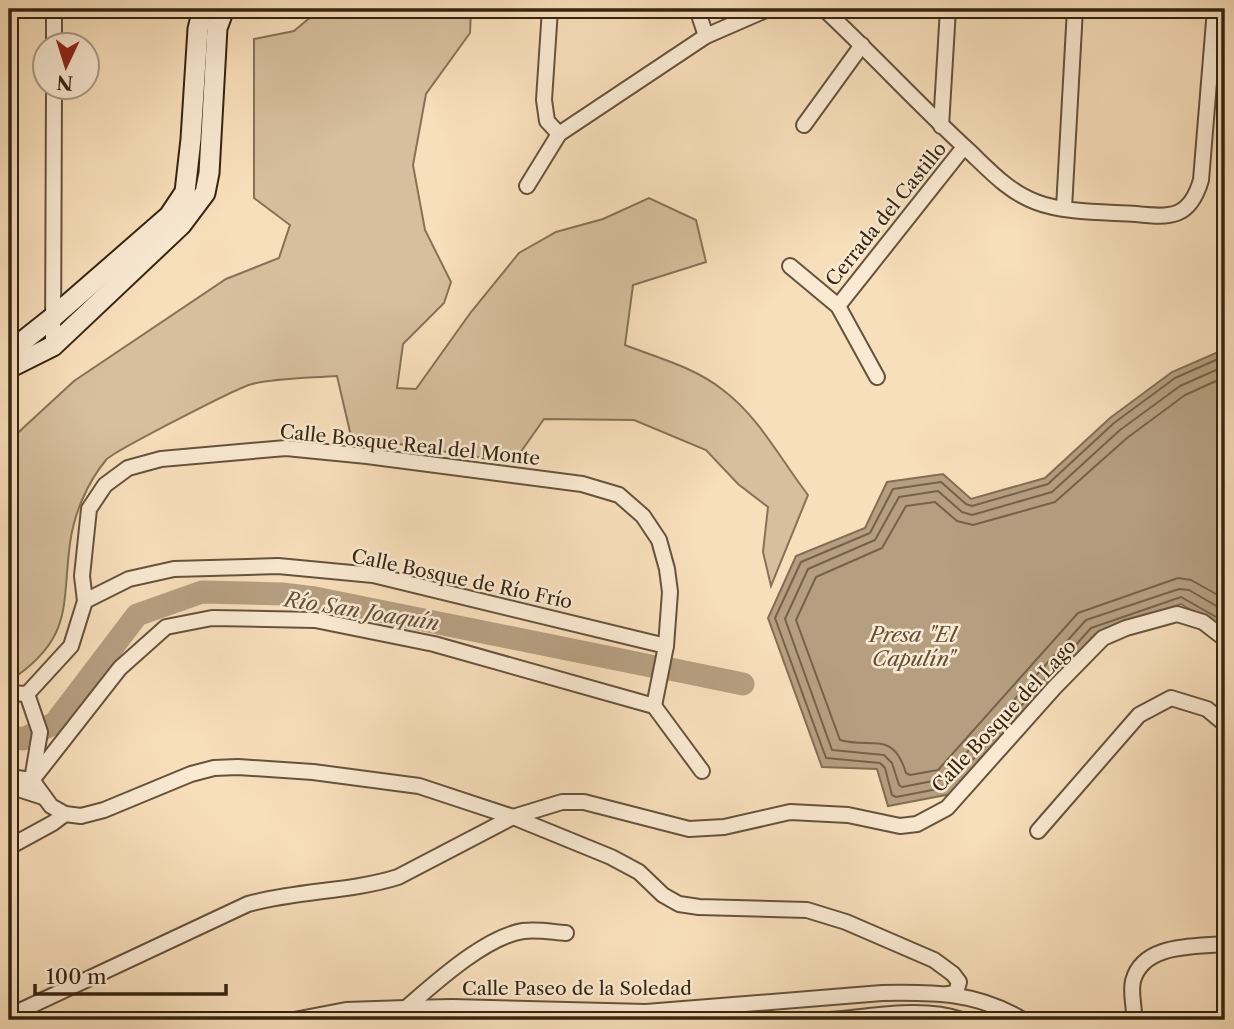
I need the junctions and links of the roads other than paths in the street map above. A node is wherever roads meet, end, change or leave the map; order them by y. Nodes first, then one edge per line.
1 (54, 9) edge
2 (203, 9) edge
3 (224, 9) edge
4 (550, 9) edge
5 (697, 9) edge
6 (768, 9) edge
7 (823, 9) edge
8 (948, 9) edge
9 (1075, 9) edge
10 (1215, 9) edge
11 (54, 32) edge
12 (706, 36) junction
13 (862, 45) junction
14 (54, 102) edge
15 (804, 125) dead end
16 (941, 126) junction
17 (559, 134) junction
18 (964, 147) junction
19 (527, 186) dead end
20 (1064, 208) junction
21 (790, 266) dead end
22 (838, 306) junction
23 (52, 318) junction
24 (53, 345) junction
25 (9, 349) edge
26 (9, 368) edge
27 (877, 377) dead end
28 (85, 601) junction
29 (1225, 639) edge
30 (666, 646) junction
31 (9, 693) edge
32 (27, 694) junction
33 (654, 706) junction
34 (1225, 724) edge
35 (702, 771) dead end
36 (9, 777) edge
37 (32, 780) junction
38 (9, 786) edge
39 (43, 797) junction
40 (65, 814) junction
41 (513, 817) junction
42 (1038, 831) dead end
43 (9, 847) edge
44 (566, 933) dead end
45 (1225, 944) edge
46 (948, 994) junction
47 (35, 1003) junction
48 (406, 1008) junction
49 (680, 1015) edge
50 (9, 1016) edge
51 (29, 1020) edge
52 (294, 1020) edge
53 (830, 1020) edge
54 (962, 1020) edge
55 (1023, 1020) edge
56 (1134, 1020) edge

1 - 11 street
2 - 23 main road
3 - 24 main road
4 - 17 street
5 - 12 street
6 - 12 street
7 - 13 street
8 - 16 street
9 - 20 street
10 - 20 street
12 - 17 street
13 - 15 street
13 - 16 street
14 - 23 street
16 - 18 street
17 - 19 street
18 - 20 street
18 - 22 street, Cerrada del Castillo
21 - 22 street
22 - 27 street
23 - 24 street
23 - 25 main road
24 - 26 main road
28 - 30 street, Calle Bosque de Río Frío
28 - 30 street, Calle Bosque Real del Monte
28 - 32 street, Calle Bosque Real del Monte
29 - 41 street, Calle Bosque del Lago
30 - 33 street
31 - 32 street
32 - 37 street
33 - 35 street
33 - 37 street
34 - 42 street
36 - 37 street
37 - 39 street
38 - 39 street
39 - 40 street
40 - 41 street
40 - 43 street
41 - 46 street
41 - 47 street, Calle Bosque del Lago
44 - 48 street
45 - 56 street
46 - 49 street, Calle Paseo de la Soledad
46 - 55 street, Calle Paseo de la Soledad
47 - 50 street, Calle Bosque del Lago
47 - 51 street
48 - 49 street, Calle Paseo de la Soledad
48 - 52 street, Calle Paseo de la Soledad
53 - 54 street

